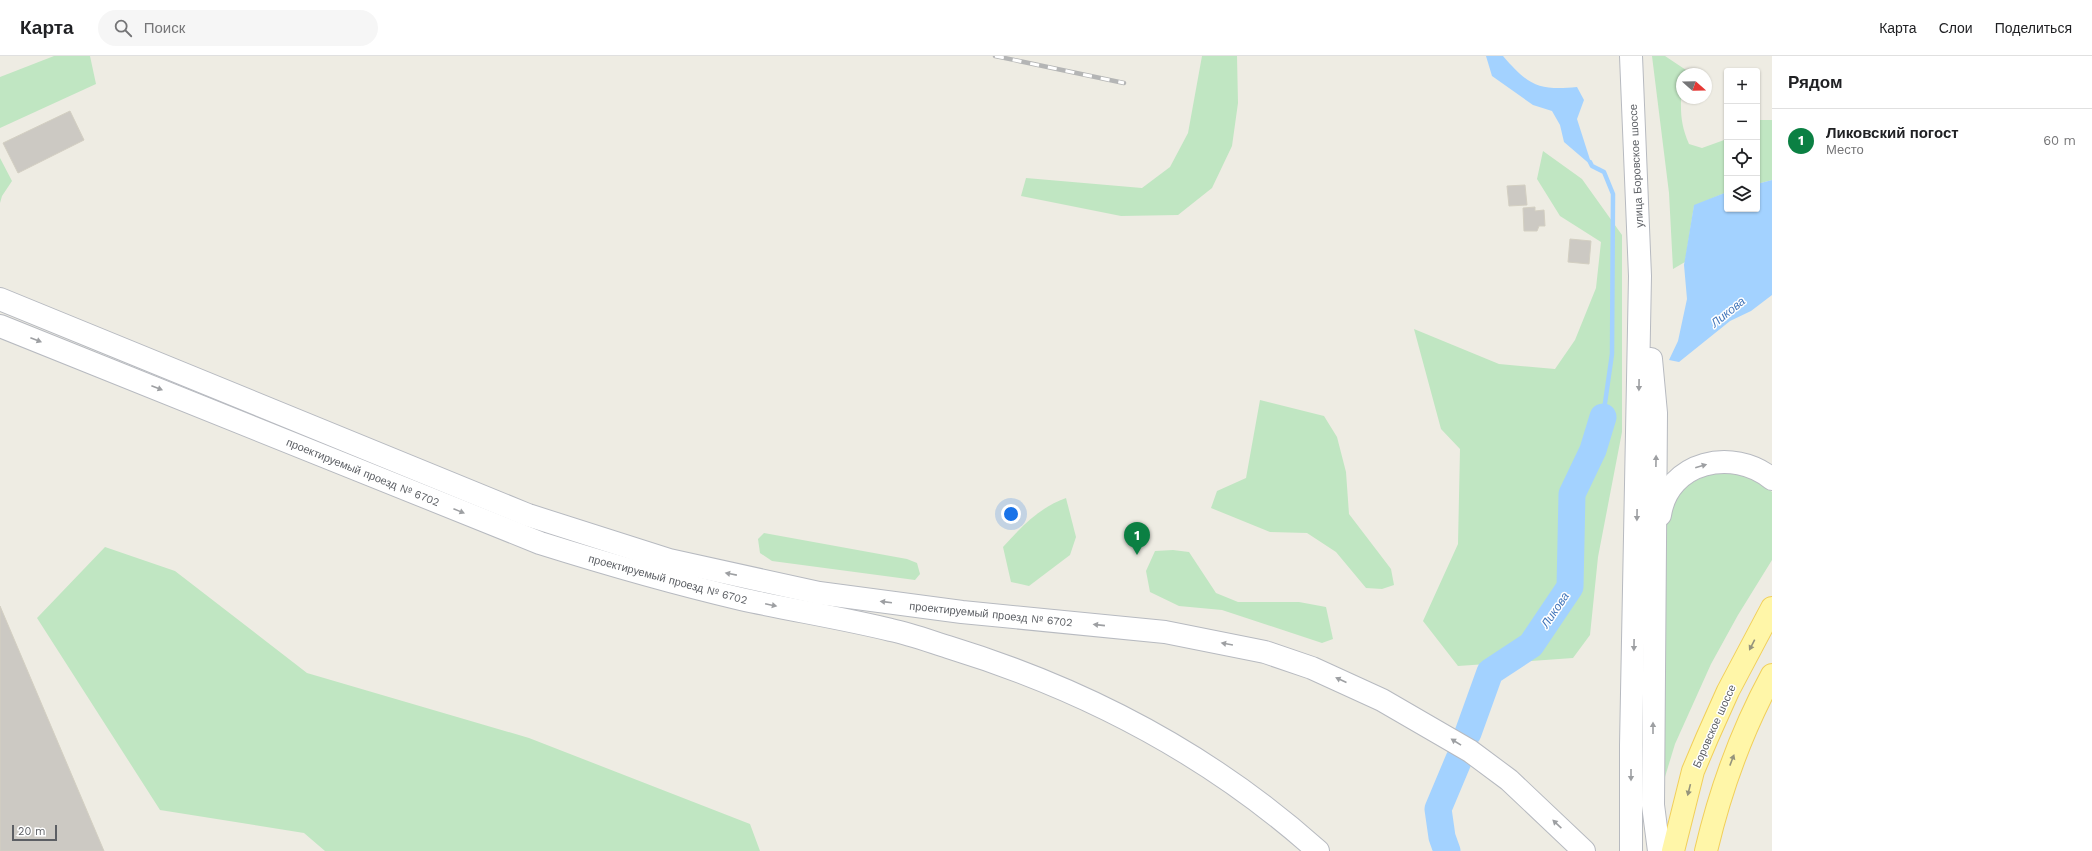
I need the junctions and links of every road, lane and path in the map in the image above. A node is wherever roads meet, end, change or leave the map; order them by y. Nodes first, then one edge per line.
1 (1631, 56) edge
2 (1640, 276) junction
3 (0, 299) edge
4 (0, 326) edge
5 (1772, 479) edge
6 (1654, 584) junction
7 (1771, 608) edge
8 (1772, 675) edge
9 (1318, 851) edge
10 (1584, 851) edge
11 (1631, 851) edge
12 (1659, 851) edge
13 (1673, 851) edge
14 (1706, 851) edge

1 - 2 main road, улица Боровское шоссе
6 -> 2 main road
2 -> 11 main road
10 -> 3 main road, проектируемый проезд № 6702
4 -> 9 main road, проектируемый проезд № 6702
6 -> 5 main road
12 -> 6 main road
7 -> 13 main road, Боровское шоссе
14 -> 8 main road

